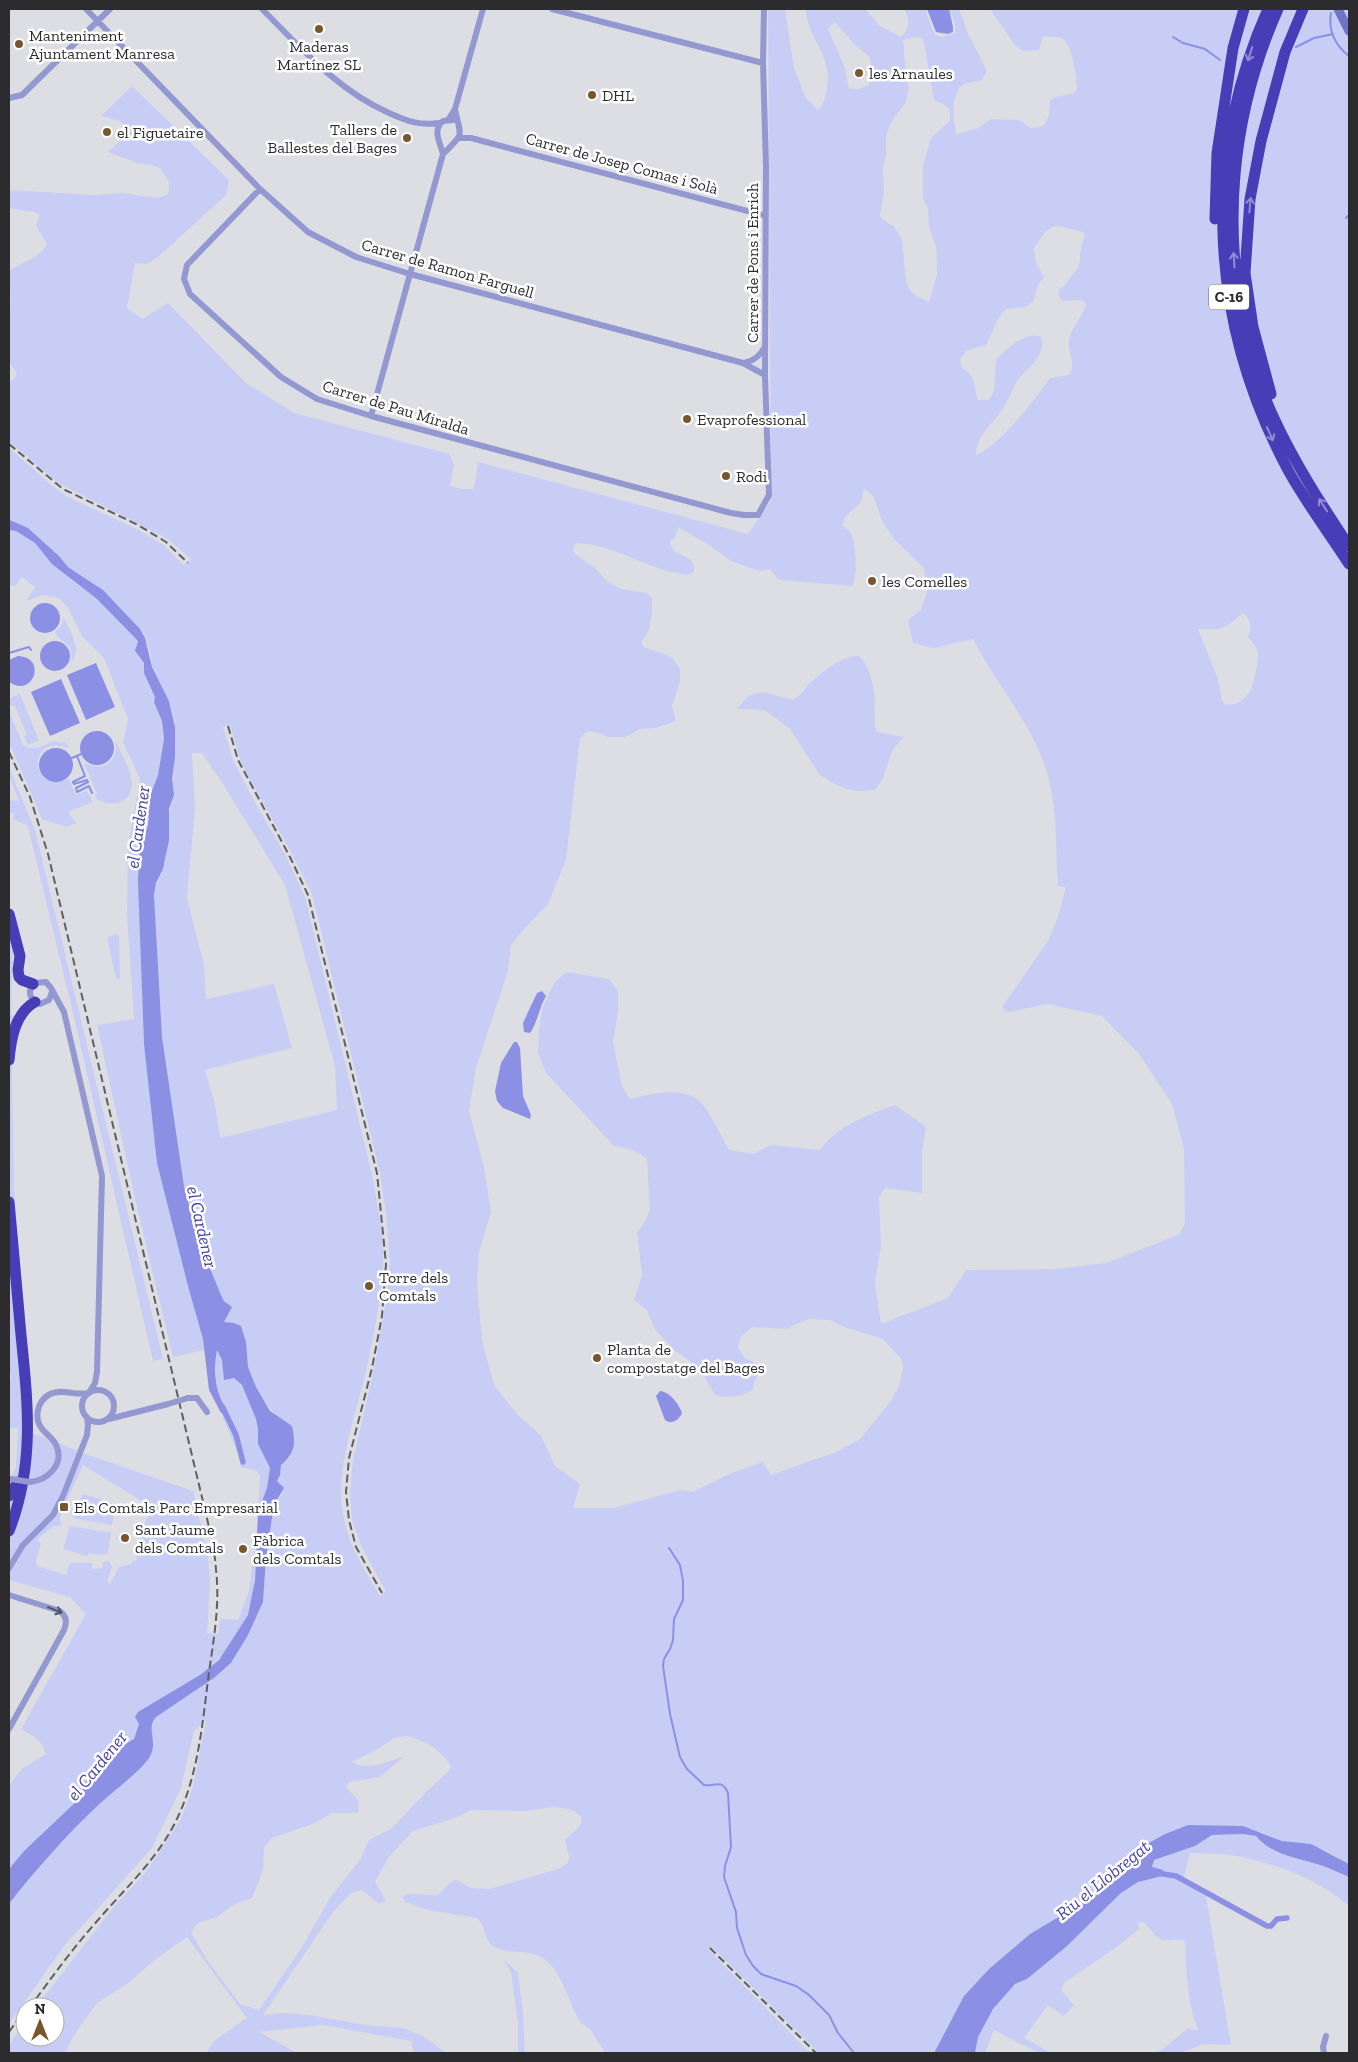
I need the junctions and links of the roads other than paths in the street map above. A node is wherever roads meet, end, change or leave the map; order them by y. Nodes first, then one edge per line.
1 (86, 9) edge
2 (110, 9) edge
3 (262, 9) edge
4 (484, 9) edge
5 (552, 9) edge
6 (764, 9) edge
7 (1244, 9) edge
8 (1268, 9) edge
9 (1278, 9) edge
10 (1303, 9) edge
11 (1338, 9) edge
12 (1344, 9) edge
13 (98, 20) junction
14 (1345, 21) junction
15 (1349, 31) edge
16 (763, 62) junction
17 (10, 98) edge
18 (456, 109) junction
19 (448, 120) junction
20 (440, 123) junction
21 (425, 125) junction
22 (460, 131) junction
23 (438, 137) junction
24 (454, 143) junction
25 (443, 154) junction
26 (260, 189) junction
27 (766, 216) junction
28 (410, 274) junction
29 (765, 346) junction
30 (743, 363) junction
31 (765, 375) junction
32 (1251, 389) junction
33 (371, 416) junction
34 (1278, 425) junction
35 (758, 514) joint
36 (1349, 546) edge
37 (1349, 564) edge
38 (9, 914) edge
39 (33, 984) junction
40 (52, 992) junction
41 (35, 1002) junction
42 (47, 1002) junction
43 (62, 1008) junction
44 (9, 1060) edge
45 (9, 1202) edge
46 (9, 1266) edge
47 (97, 1372) junction
48 (104, 1390) junction
49 (89, 1392) junction
50 (69, 1393) junction
51 (115, 1404) junction
52 (82, 1407) junction
53 (207, 1412) dead end
54 (132, 1414) junction
55 (87, 1417) junction
56 (109, 1418) junction
57 (100, 1422) junction
58 (87, 1435) junction
59 (13, 1480) edge
60 (9, 1496) edge
61 (9, 1514) edge
62 (9, 1531) edge
63 (9, 1568) edge
64 (9, 1595) edge
65 (9, 1729) edge
66 (1326, 2036) dead end
67 (1324, 2053) edge

1 - 13 street, Carrer de Ramon Farguell
2 - 13 street
3 - 21 street
4 - 18 street
5 - 16 street
6 - 16 street, Carrer de Pons i Enrich
7 - 32 highway
8 -> 32 highway, C-16
34 -> 9 highway, C-16
34 -> 10 highway
11 - 14 street
12 - 14 street
13 - 17 street
13 - 26 street, Carrer de Ramon Farguell
14 - 15 street
16 - 27 street, Carrer de Pons i Enrich
18 - 19 street
18 - 22 street
19 - 20 street
19 - 22 street
20 - 21 street
20 - 23 street
21 - 23 street
22 - 24 street
22 - 27 street, Carrer de Josep Comas i Solà
23 - 24 street
23 - 25 street
24 - 25 street
25 - 28 street
26 - 28 street, Carrer de Ramon Farguell
26 - 33 street, Carrer de Pau Miralda
27 - 29 street, Carrer de Pons i Enrich
28 - 30 street, Carrer de Ramon Farguell
28 - 33 street
29 - 30 street
29 - 31 street, Carrer de Pons i Enrich
30 - 31 street, Carrer de Ramon Farguell
31 - 35 street, Carrer de Pons i Enrich
32 -> 37 highway, C-16
33 - 35 street, Carrer de Pau Miralda
36 -> 34 highway, C-16
38 - 39 highway
39 - 40 street
39 - 41 street
40 - 42 street
40 - 43 street
41 - 42 street
41 - 44 highway
42 - 43 street
43 - 47 street
45 - 62 highway
46 - 59 highway
47 - 48 street
47 - 49 street
48 - 49 street
48 - 51 street
49 - 50 street
49 - 52 street
50 - 52 street
50 - 59 street, bridge
51 - 54 street
51 - 56 street
52 - 55 street
53 - 54 street, bridge
54 - 56 street
55 - 57 street
55 - 58 street
56 - 57 street
57 - 58 street
58 - 63 street
59 - 60 highway
59 - 61 highway
64 -> 65 street
66 - 67 street

